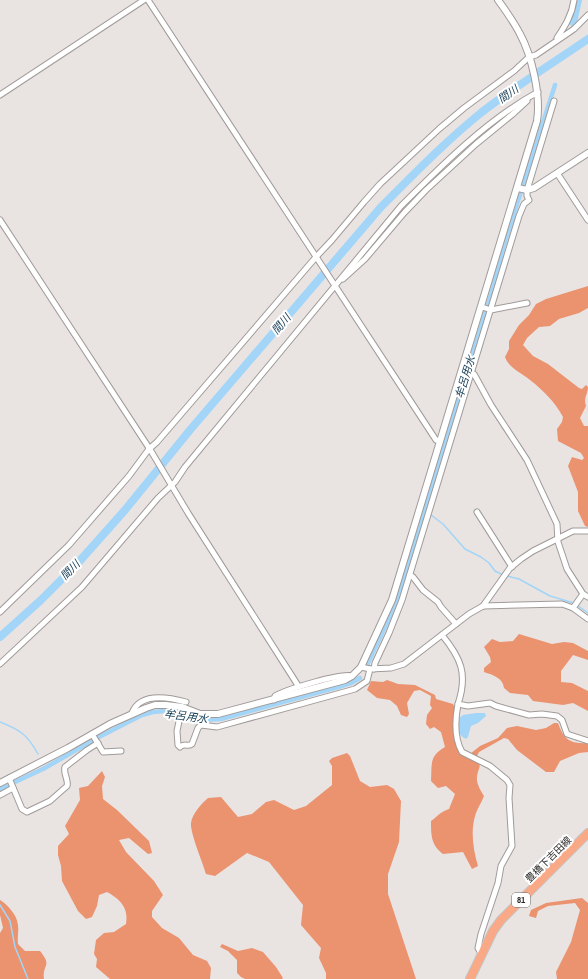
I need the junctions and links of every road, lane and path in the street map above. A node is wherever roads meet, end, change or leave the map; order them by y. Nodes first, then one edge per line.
1 (144, 0) edge
2 (148, 0) edge
3 (498, 0) edge
4 (574, 0) edge
5 (588, 15) edge
6 (556, 41) junction
7 (529, 60) junction
8 (537, 91) junction
9 (0, 95) edge
10 (554, 101) dead end
11 (588, 153) edge
12 (557, 173) junction
13 (524, 192) junction
14 (0, 220) edge
15 (588, 220) edge
16 (317, 258) junction
17 (335, 285) junction
18 (527, 303) dead end
19 (482, 307) junction
20 (491, 310) junction
21 (463, 370) junction
22 (471, 373) junction
23 (440, 441) junction
24 (150, 450) junction
25 (171, 484) junction
26 (426, 510) junction
27 (477, 512) dead end
28 (588, 530) edge
29 (557, 538) junction
30 (512, 567) junction
31 (410, 576) junction
32 (583, 594) junction
33 (588, 597) edge
34 (575, 605) junction
35 (483, 606) junction
36 (0, 612) edge
37 (588, 619) edge
38 (456, 624) junction
39 (442, 635) junction
40 (0, 664) edge
41 (361, 667) junction
42 (372, 669) junction
43 (352, 676) junction
44 (299, 687) junction
45 (316, 694) junction
46 (274, 700) junction
47 (458, 704) junction
48 (183, 707) junction
49 (208, 720) junction
50 (96, 739) junction
51 (588, 741) edge
52 (121, 752) dead end
53 (9, 780) junction
54 (0, 783) edge
55 (13, 787) junction
56 (0, 795) edge
57 (588, 833) edge
58 (482, 955) junction
59 (470, 979) edge

1 - 9 street
2 - 16 street
3 - 7 street
4 - 6 street
5 - 6 street
6 - 7 street
7 - 8 street
7 - 16 street
8 - 13 street
8 - 17 street
10 - 13 street
11 - 12 street
12 - 13 street
12 - 15 street
13 - 19 street
13 - 20 street
14 - 24 street
16 - 17 street
16 - 24 street
17 - 23 street
17 - 25 street
18 - 20 street
19 - 20 street
19 - 21 street
20 - 22 street
21 - 22 street
21 - 23 street
22 - 26 street
22 - 29 street
23 - 26 street
24 - 25 street
24 - 36 street
25 - 40 street
25 - 44 street
26 - 31 street
26 - 41 street
27 - 30 street
28 - 29 street
29 - 30 street
29 - 32 street
30 - 35 street
31 - 38 street
31 - 42 street
32 - 33 street
32 - 34 street
34 - 35 street
34 - 37 street
35 - 38 street
38 - 39 street
39 - 42 street
39 - 47 street
41 - 42 street
41 - 43 street
42 - 45 street
43 - 44 street
43 - 45 street
44 - 46 street
45 - 46 street
45 - 49 street
46 - 49 street
47 - 51 street
47 - 58 street
48 - 49 street
48 - 49 street
48 - 50 street
50 - 52 street
50 - 53 street
50 - 55 street
53 - 54 street
53 - 55 street
55 - 56 street
57 - 58 main road, 豊橋下吉田線 / 81
58 - 59 main road, 豊橋下吉田線 / 81

